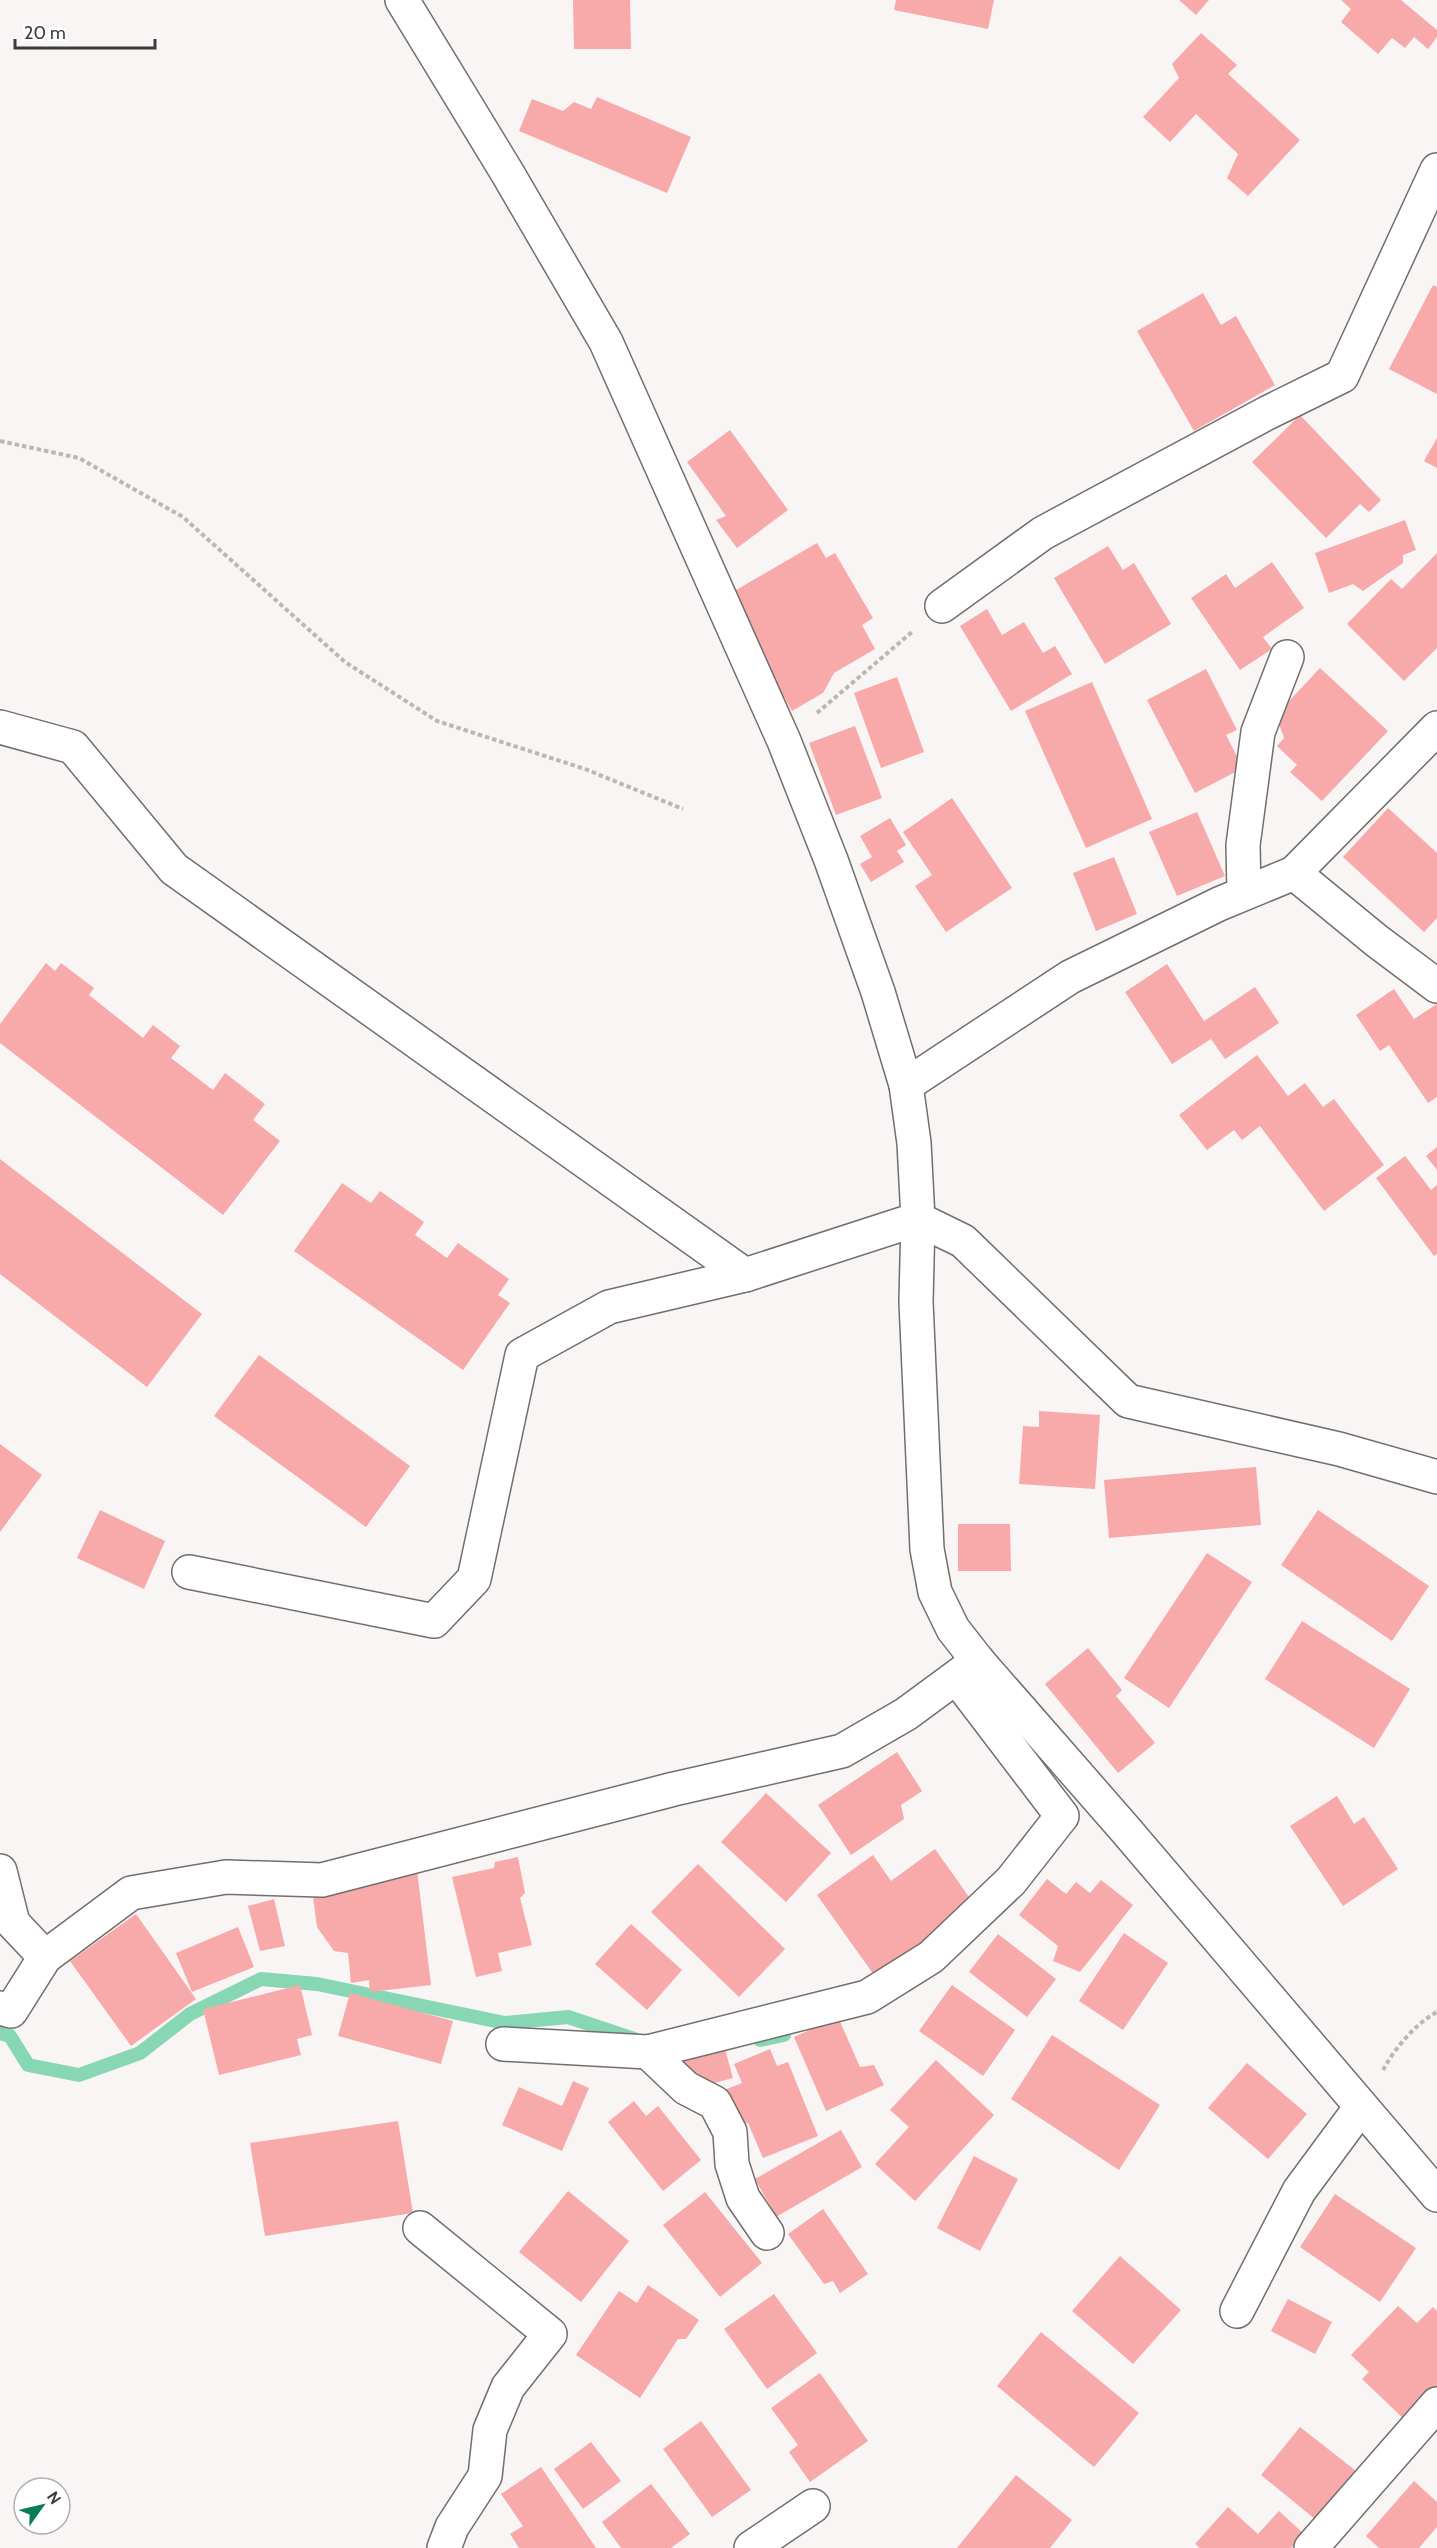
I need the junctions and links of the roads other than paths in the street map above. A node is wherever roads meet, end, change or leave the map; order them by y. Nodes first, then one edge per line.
1 (402, 0) edge
2 (1437, 170) edge
3 (942, 606) road end
4 (1287, 657) dead end
5 (0, 727) edge
6 (1437, 728) edge
7 (1294, 873) junction
8 (1244, 893) junction
9 (1437, 986) edge
10 (906, 1085) junction
11 (918, 1219) junction
12 (745, 1275) junction
13 (1437, 1477) edge
14 (189, 1572) dead end
15 (967, 1670) junction
16 (0, 1871) edge
17 (45, 1957) junction
18 (0, 2008) edge
19 (503, 2044) dead end
20 (648, 2052) junction
21 (1361, 2107) junction
22 (1437, 2195) edge
23 (420, 2228) dead end
24 (767, 2233) dead end
25 (1237, 2311) dead end
26 (1437, 2404) edge
27 (813, 2506) dead end
28 (455, 2541) edge
29 (751, 2548) edge
30 (1311, 2548) edge

1 - 10 street
2 - 3 street
4 - 8 street
5 - 12 street
6 - 7 street
7 - 8 street
7 - 9 street
8 - 10 street
10 - 11 street
11 - 12 street
11 - 13 street
11 - 15 street
12 - 14 street
15 - 17 street
15 - 20 street
15 - 21 street
16 - 17 street
17 - 18 street
19 - 20 street
20 - 24 street
21 - 22 street
21 - 25 street
23 - 28 street
26 - 30 street
27 - 29 street

